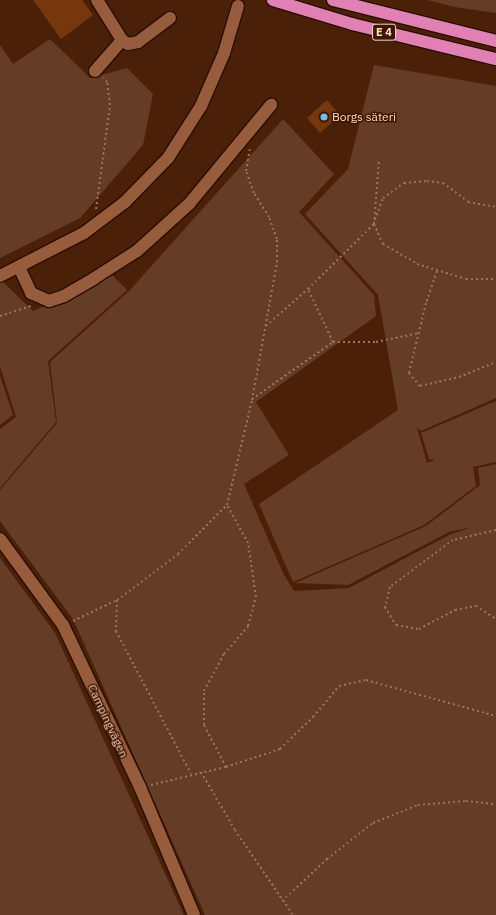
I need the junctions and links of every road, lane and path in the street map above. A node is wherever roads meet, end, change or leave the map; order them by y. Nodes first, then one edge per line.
1 (97, 0) edge
2 (273, 0) edge
3 (333, 0) edge
4 (238, 6) dead end
5 (170, 18) dead end
6 (122, 40) junction
7 (496, 41) edge
8 (496, 59) edge
9 (95, 71) joint
10 (271, 105) dead end
11 (247, 134) junction
12 (379, 161) dead end
13 (496, 207) edge
14 (374, 224) junction
15 (93, 226) junction
16 (20, 267) junction
17 (437, 271) junction
18 (0, 276) edge
19 (496, 279) edge
20 (308, 289) junction
21 (49, 301) junction
22 (0, 316) edge
23 (266, 326) junction
24 (419, 333) junction
25 (333, 342) junction
26 (496, 362) edge
27 (252, 400) junction
28 (227, 505) junction
29 (496, 530) edge
30 (0, 539) edge
31 (117, 600) junction
32 (496, 618) edge
33 (63, 625) junction
34 (496, 716) edge
35 (226, 767) junction
36 (201, 772) junction
37 (191, 774) junction
38 (140, 787) junction
39 (496, 804) edge
40 (282, 901) junction
41 (194, 915) edge
42 (293, 915) edge

1 - 6 street
2 - 8 highway, E 4
3 - 7 highway, E 4
4 - 15 street
5 - 6 street
6 - 9 street
9 - 15 path
10 - 11 street
11 - 21 street
11 - 23 path
12 - 14 path
13 - 14 path
14 - 17 path
14 - 20 path
15 - 16 street
16 - 18 street
16 - 21 street
17 - 19 path
17 - 24 path
20 - 23 path
20 - 25 path
21 - 22 path
23 - 27 path
24 - 25 path
24 - 26 path
25 - 27 path
27 - 28 path
28 - 31 path
28 - 35 path
29 - 32 path
30 - 33 street, Campingvägen
31 - 33 path
31 - 37 path
33 - 38 street, Campingvägen
34 - 35 path
35 - 36 path
36 - 37 path
36 - 40 path
37 - 38 path
38 - 41 street, Campingvägen
39 - 40 path
40 - 42 path

